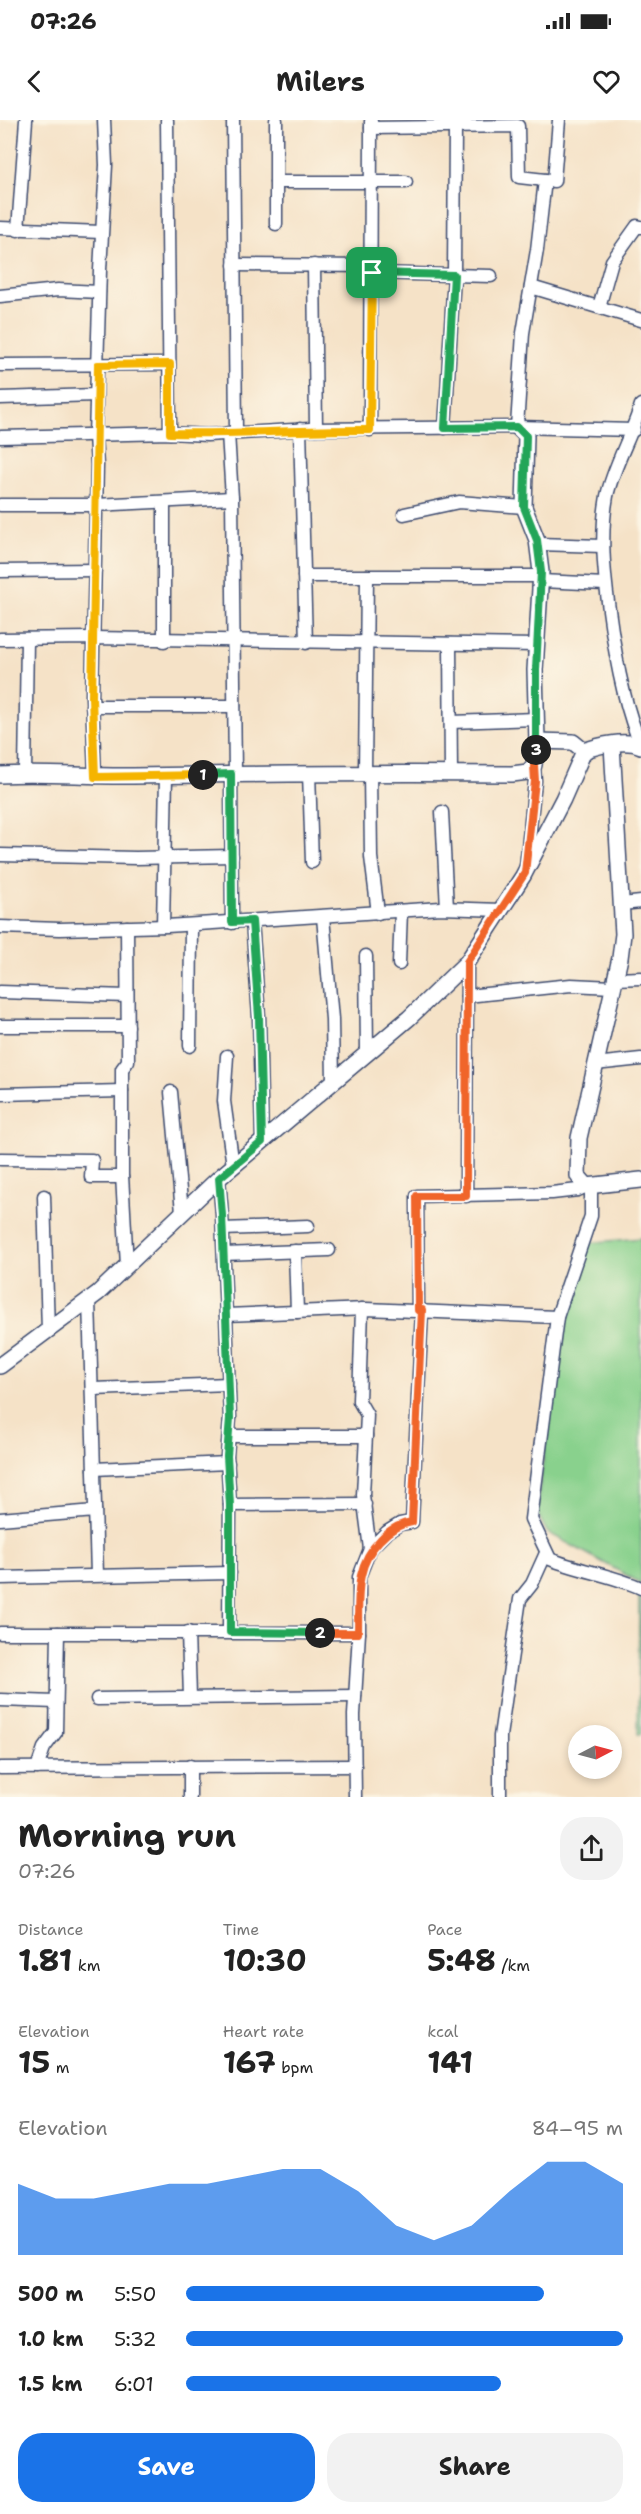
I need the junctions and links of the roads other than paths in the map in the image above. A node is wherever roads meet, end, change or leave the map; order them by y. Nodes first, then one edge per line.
1 (26, 120) edge
2 (104, 120) edge
3 (167, 120) edge
4 (233, 120) edge
5 (276, 120) edge
6 (559, 120) edge
7 (371, 124) edge
8 (455, 127) junction
9 (545, 180) junction
10 (276, 182) junction
11 (370, 182) junction
12 (406, 182) dead end
13 (276, 224) dead end
14 (641, 227) edge
15 (0, 228) edge
16 (18, 230) junction
17 (101, 232) junction
18 (234, 265) junction
19 (314, 265) junction
20 (372, 270) junction
21 (454, 275) junction
22 (491, 276) dead end
23 (531, 287) junction
24 (99, 292) junction
25 (0, 296) edge
26 (599, 307) junction
27 (641, 320) edge
28 (170, 364) junction
29 (0, 365) edge
30 (98, 365) junction
31 (96, 395) junction
32 (0, 398) edge
33 (641, 405) edge
34 (517, 427) junction
35 (445, 428) junction
36 (300, 429) junction
37 (316, 429) junction
38 (370, 430) junction
39 (634, 430) junction
40 (170, 433) junction
41 (232, 433) junction
42 (95, 436) junction
43 (0, 437) edge
44 (232, 498) junction
45 (164, 502) junction
46 (0, 505) edge
47 (96, 505) junction
48 (524, 507) junction
49 (404, 514) dead end
50 (538, 544) junction
51 (602, 546) junction
52 (95, 570) junction
53 (0, 571) edge
54 (304, 576) junction
55 (367, 576) junction
56 (541, 578) junction
57 (605, 584) junction
58 (93, 638) junction
59 (0, 639) edge
60 (27, 639) junction
61 (164, 641) junction
62 (233, 642) junction
63 (306, 643) junction
64 (367, 644) junction
65 (450, 644) junction
66 (537, 645) junction
67 (92, 706) junction
68 (234, 706) junction
69 (536, 719) junction
70 (451, 722) junction
71 (641, 722) edge
72 (537, 741) junction
73 (637, 742) edge
74 (612, 745) junction
75 (584, 751) junction
76 (534, 765) junction
77 (309, 773) junction
78 (367, 773) junction
79 (25, 774) junction
80 (233, 774) junction
81 (451, 774) junction
82 (0, 776) edge
83 (166, 776) junction
84 (95, 777) junction
85 (442, 812) dead end
86 (0, 855) edge
87 (232, 856) junction
88 (164, 857) junction
89 (312, 862) dead end
90 (525, 873) junction
91 (641, 902) edge
92 (622, 904) junction
93 (447, 908) junction
94 (501, 910) junction
95 (401, 911) junction
96 (378, 913) junction
97 (323, 917) junction
98 (252, 921) junction
99 (232, 922) junction
100 (191, 925) junction
101 (0, 927) edge
102 (127, 927) junction
103 (163, 927) junction
104 (366, 956) dead end
105 (467, 962) junction
106 (399, 964) dead end
107 (641, 978) edge
108 (614, 983) junction
109 (0, 992) edge
110 (127, 996) junction
111 (467, 996) junction
112 (0, 1026) edge
113 (128, 1026) junction
114 (190, 1046) dead end
115 (367, 1053) junction
116 (228, 1056) dead end
117 (641, 1059) edge
118 (596, 1064) junction
119 (333, 1082) junction
120 (122, 1091) junction
121 (171, 1092) dead end
122 (0, 1094) edge
123 (262, 1142) junction
124 (0, 1159) edge
125 (233, 1166) junction
126 (122, 1177) junction
127 (219, 1178) junction
128 (641, 1180) edge
129 (589, 1186) junction
130 (44, 1196) dead end
131 (466, 1196) junction
132 (182, 1212) junction
133 (309, 1226) dead end
134 (223, 1229) junction
135 (329, 1250) dead end
136 (295, 1251) junction
137 (224, 1254) junction
138 (127, 1266) junction
139 (89, 1300) junction
140 (362, 1309) junction
141 (420, 1310) junction
142 (297, 1312) junction
143 (226, 1315) junction
144 (557, 1317) junction
145 (48, 1331) junction
146 (0, 1366) edge
147 (229, 1384) junction
148 (93, 1389) junction
149 (229, 1436) junction
150 (366, 1436) junction
151 (228, 1463) junction
152 (94, 1469) junction
153 (365, 1504) junction
154 (230, 1505) junction
155 (95, 1511) junction
156 (0, 1519) edge
157 (370, 1549) junction
158 (546, 1553) junction
159 (230, 1573) junction
160 (97, 1575) junction
161 (0, 1578) edge
162 (641, 1588) edge
163 (58, 1632) junction
164 (188, 1632) junction
165 (230, 1632) junction
166 (0, 1633) edge
167 (358, 1633) junction
168 (355, 1696) junction
169 (190, 1697) junction
170 (97, 1699) dead end
171 (0, 1700) edge
172 (55, 1702) junction
173 (190, 1766) junction
174 (355, 1766) junction
175 (0, 1768) edge
176 (37, 1768) junction
177 (190, 1797) edge
178 (355, 1797) edge
179 (500, 1797) edge

1 - 16 street
2 - 17 street
3 - 28 street
4 - 18 street
5 - 10 street
6 - 9 street
7 - 8 street
7 - 11 street
8 - 9 street
8 - 21 street
9 - 23 street
10 - 11 street
10 - 13 street
11 - 12 street
11 - 20 street
14 - 26 street
15 - 16 street
16 - 17 street
17 - 24 street
18 - 19 street
18 - 41 street
19 - 20 street
19 - 37 street
20 - 21 street
20 - 38 street
21 - 22 street
21 - 35 street
23 - 26 street
23 - 34 street
24 - 25 street
24 - 30 street
26 - 27 street
28 - 30 street
28 - 40 street
29 - 30 street
30 - 31 street
31 - 32 street
31 - 42 street
33 - 39 street
34 - 35 street
34 - 39 street
34 - 48 street
35 - 38 street
36 - 37 street
36 - 41 street
36 - 54 street
37 - 38 street
39 - 51 street
40 - 41 street
40 - 42 street
41 - 44 street
42 - 43 street
42 - 47 street
44 - 45 street
44 - 62 street
45 - 47 street
45 - 61 street
46 - 47 street
47 - 52 street
48 - 49 street
48 - 50 street
50 - 51 street
50 - 56 street
51 - 57 street
52 - 53 street
52 - 58 street
54 - 55 street
54 - 63 street
55 - 56 street
55 - 64 street
56 - 57 street
56 - 66 street
57 - 73 street
58 - 60 street
58 - 61 street
58 - 67 street
59 - 60 street
60 - 79 street
61 - 62 street
62 - 63 street
62 - 68 street
63 - 64 street
64 - 65 street
64 - 78 street
65 - 66 street
65 - 70 street
66 - 69 street
67 - 68 street
67 - 84 street
68 - 80 street
69 - 70 street
69 - 72 street
70 - 81 street
71 - 73 street
72 - 75 street
72 - 76 street
73 - 74 street
74 - 75 street
74 - 92 street
75 - 90 street
76 - 81 street
76 - 90 street
77 - 78 street
77 - 80 street
77 - 89 street
78 - 81 street
78 - 96 street
79 - 82 street
79 - 84 street
80 - 83 street
80 - 87 street
83 - 84 street
83 - 88 street
85 - 93 street
86 - 88 street
87 - 88 street
87 - 99 street
88 - 103 street
90 - 94 street
91 - 92 street
92 - 108 street
93 - 94 street
93 - 95 street
94 - 105 street
95 - 96 street
95 - 106 street
96 - 97 street
97 - 98 street
97 - 119 street
98 - 99 street
98 - 123 street
99 - 100 street
100 - 103 street
100 - 114 street
101 - 102 street
102 - 103 street
102 - 110 street
104 - 115 street
105 - 111 street
105 - 115 street
107 - 108 street
108 - 111 street
108 - 118 street
109 - 110 street
110 - 113 street
111 - 131 street
112 - 113 street
113 - 120 street
115 - 119 street
116 - 125 street
117 - 118 street
118 - 129 street
119 - 123 street
120 - 122 street
120 - 126 street
121 - 132 street
123 - 125 street
124 - 126 street
125 - 127 street
126 - 138 street
127 - 132 street
127 - 134 street
128 - 129 street
129 - 131 street
129 - 144 street
130 - 145 street
131 - 141 street
132 - 138 street
133 - 134 street
134 - 137 street
135 - 136 street
136 - 137 street
136 - 142 street
137 - 143 street
138 - 139 street
139 - 145 street
139 - 148 street
140 - 141 street
140 - 142 street
140 - 150 street
141 - 144 street
141 - 157 street
142 - 143 street
143 - 147 street
144 - 158 street
145 - 146 street
147 - 148 street
147 - 149 street
148 - 152 street
149 - 150 street
149 - 151 street
150 - 153 street
151 - 152 street
151 - 154 street
152 - 155 street
153 - 154 street
153 - 157 street
154 - 159 street
155 - 156 street
155 - 160 street
157 - 167 street
158 - 162 street
158 - 179 street
159 - 160 street
159 - 165 street
160 - 161 street
163 - 164 street
163 - 166 street
163 - 172 street
164 - 165 street
164 - 169 street
165 - 167 street
167 - 168 street
168 - 169 street
168 - 174 street
169 - 170 street
171 - 172 street
172 - 176 street
173 - 174 street
173 - 176 street
173 - 177 street
174 - 178 street
175 - 176 street

